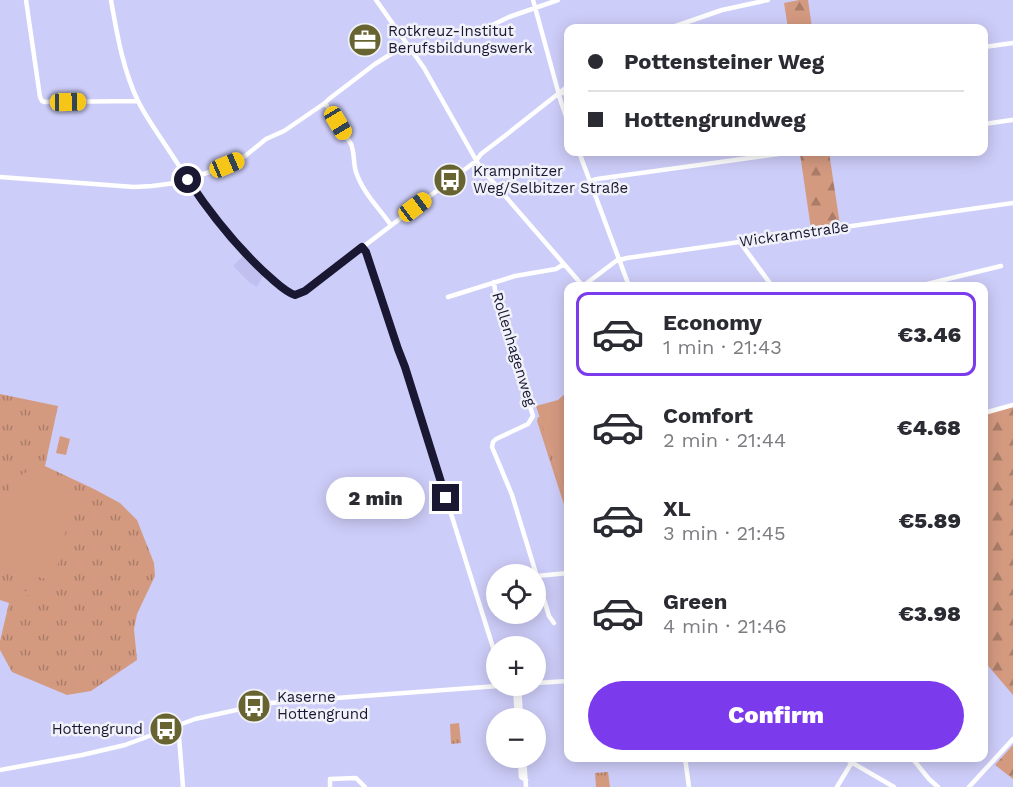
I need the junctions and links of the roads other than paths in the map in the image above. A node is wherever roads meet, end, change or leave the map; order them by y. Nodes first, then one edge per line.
1 (26, 0) edge
2 (111, 0) edge
3 (376, 0) edge
4 (532, 0) edge
5 (558, 0) edge
6 (768, 0) edge
7 (748, 2) edge
8 (536, 7) junction
9 (681, 24) edge
10 (471, 34) dead end
11 (1013, 43) edge
12 (407, 44) junction
13 (988, 46) edge
14 (564, 89) edge
15 (559, 93) junction
16 (564, 93) edge
17 (138, 101) junction
18 (325, 103) junction
19 (564, 109) edge
20 (1012, 120) edge
21 (988, 123) edge
22 (581, 156) edge
23 (764, 156) edge
24 (476, 160) junction
25 (0, 177) edge
26 (188, 180) junction
27 (590, 181) junction
28 (1013, 203) edge
29 (391, 225) junction
30 (741, 242) junction
31 (362, 247) junction
32 (620, 260) junction
33 (564, 264) junction
34 (1001, 266) dead end
35 (494, 282) junction
36 (580, 282) edge
37 (588, 282) edge
38 (628, 282) edge
39 (769, 282) edge
40 (936, 282) edge
41 (448, 297) dead end
42 (1013, 405) edge
43 (988, 412) edge
44 (533, 564) edge
45 (564, 573) edge
46 (546, 575) edge
47 (546, 606) edge
48 (554, 623) dead end
49 (489, 636) edge
50 (564, 681) edge
51 (546, 682) edge
52 (486, 687) edge
53 (178, 724) junction
54 (1013, 739) edge
55 (686, 762) edge
56 (852, 762) joint
57 (915, 762) edge
58 (524, 768) edge
59 (0, 770) edge
60 (183, 787) edge
61 (330, 787) edge
62 (365, 787) edge
63 (526, 787) edge
64 (689, 787) edge
65 (837, 787) edge
66 (894, 787) edge
67 (938, 787) edge
68 (969, 787) edge

1 - 17 street
2 - 17 street
3 - 12 street
4 - 8 street
5 - 8 street
6 - 7 street
7 - 9 street
8 - 10 street
8 - 15 street
11 - 13 street
12 - 18 street
12 - 24 street
14 - 15 street
15 - 16 street
15 - 19 street
15 - 24 street
17 - 26 street
18 - 26 street
18 - 29 street
20 - 21 street
22 - 27 street
23 - 27 street
24 - 29 street
24 - 33 street
25 - 26 street
26 - 31 street
27 - 32 street
28 - 30 street, Wickramstraße
29 - 31 street
30 - 32 street, Wickramstraße
30 - 39 street
31 - 49 street
32 - 37 street, Wickramstraße
32 - 38 street
33 - 35 street
33 - 36 street
34 - 40 street
35 - 41 street
35 - 44 street, Rollenhagenweg
42 - 43 street
45 - 46 street
47 - 48 street
50 - 51 street
52 - 53 street
53 - 59 street
53 - 60 street
54 - 68 street
55 - 64 street
56 - 65 street
56 - 66 street
57 - 67 street
58 - 63 street
61 - 62 street

